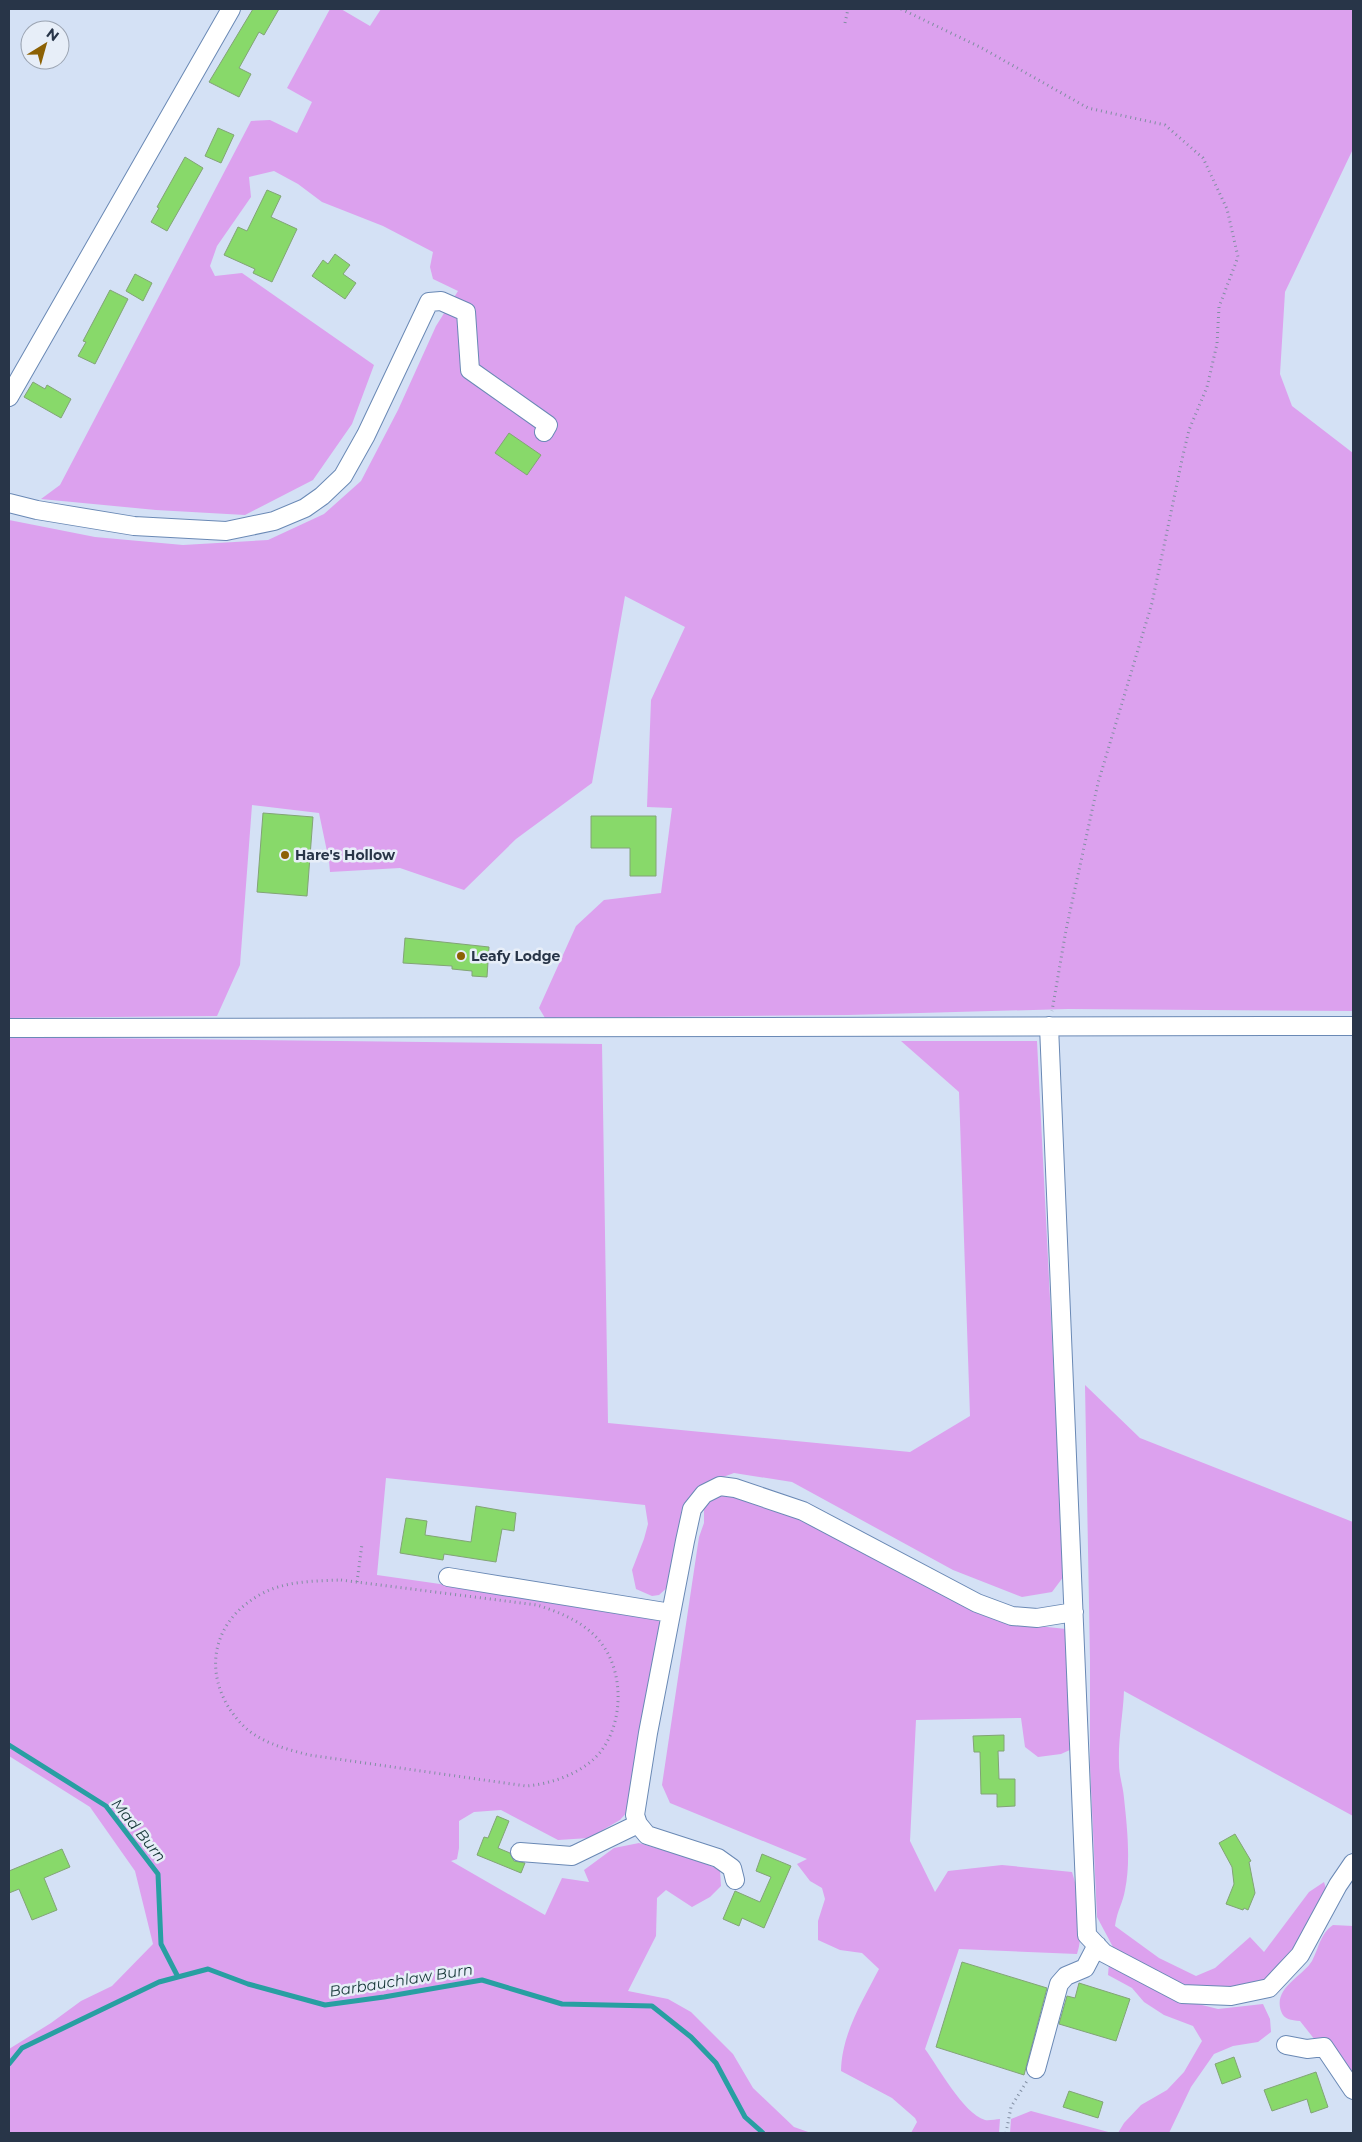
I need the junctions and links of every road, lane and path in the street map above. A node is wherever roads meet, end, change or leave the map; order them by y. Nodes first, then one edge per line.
1 (231, 9) edge
2 (848, 9) edge
3 (901, 9) edge
4 (845, 23) dead end
5 (9, 397) edge
6 (544, 432) dead end
7 (9, 503) edge
8 (1049, 1026) junction
9 (1353, 1026) edge
10 (9, 1028) edge
11 (362, 1544) dead end
12 (448, 1577) dead end
13 (357, 1582) junction
14 (1074, 1612) junction
15 (672, 1613) junction
16 (638, 1824) junction
17 (520, 1852) dead end
18 (1353, 1863) edge
19 (735, 1880) dead end
20 (1097, 1945) junction
21 (1286, 2045) dead end
22 (1036, 2069) joint
23 (1353, 2090) edge
24 (1006, 2133) edge

1 - 5 street
2 - 4 path
3 - 8 path
6 - 7 street
8 - 9 street
8 - 10 street
8 - 14 street
11 - 13 path
12 - 15 street
13 - 13 path
14 - 15 street
14 - 20 street
15 - 16 street
16 - 17 street
16 - 19 street
18 - 20 street
20 - 22 street
21 - 23 street
22 - 24 path

